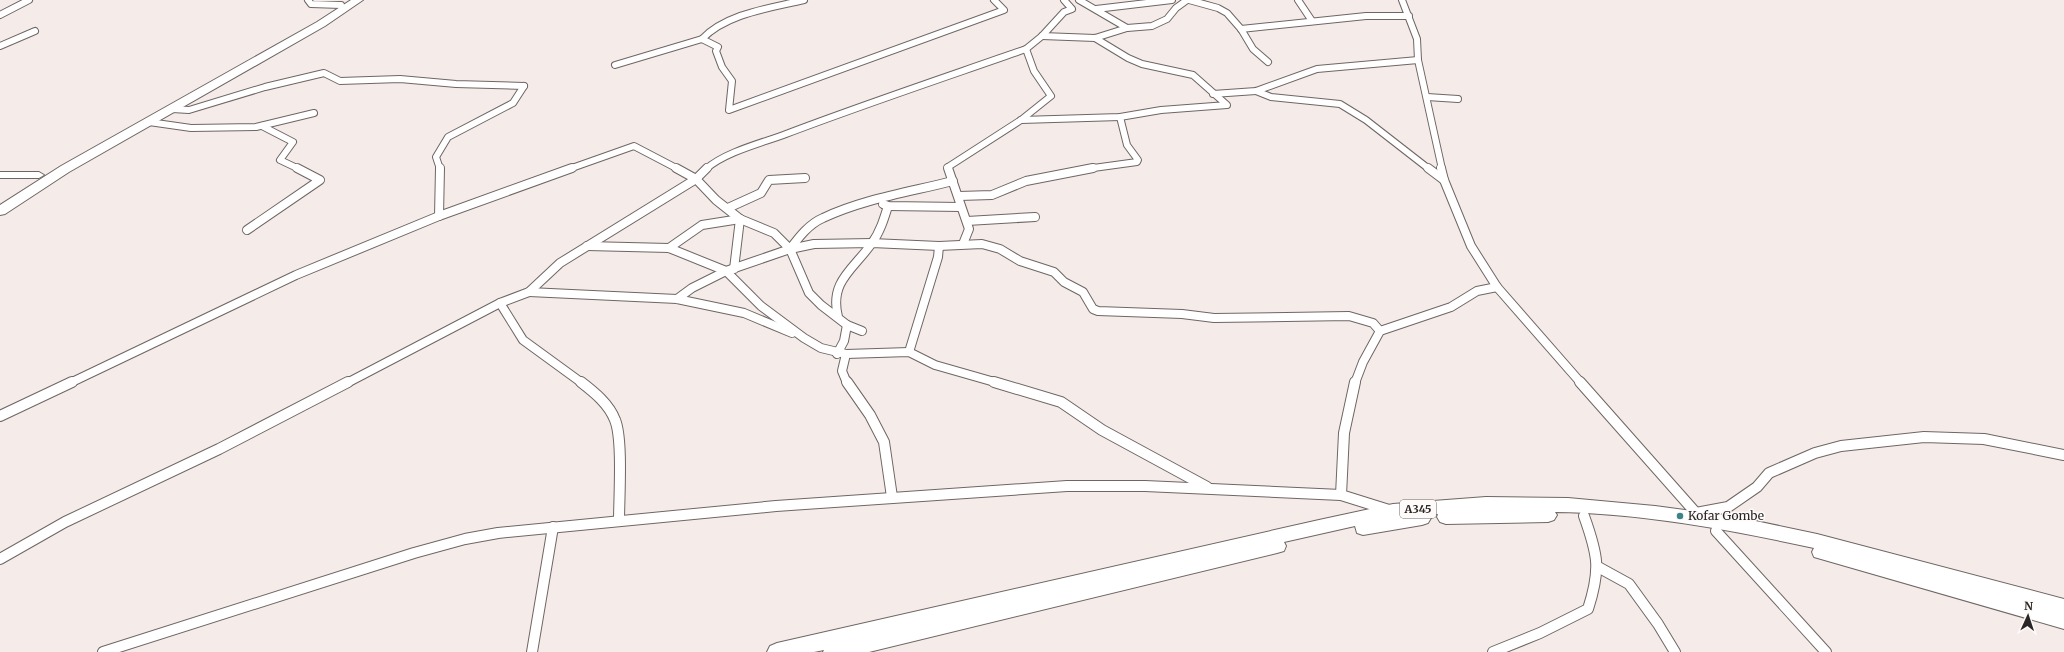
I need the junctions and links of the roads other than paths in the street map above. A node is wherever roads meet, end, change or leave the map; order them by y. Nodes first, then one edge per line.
1 (29, 0) edge
2 (308, 0) edge
3 (358, 0) edge
4 (804, 0) edge
5 (994, 0) edge
6 (1064, 0) edge
7 (1079, 0) edge
8 (1172, 0) edge
9 (1188, 0) edge
10 (1298, 0) edge
11 (1402, 0) edge
12 (345, 2) edge
13 (1096, 9) junction
14 (0, 15) edge
15 (1408, 16) junction
16 (1312, 21) junction
17 (1127, 28) junction
18 (1241, 29) junction
19 (35, 31) dead end
20 (1042, 36) junction
21 (1095, 38) junction
22 (702, 39) junction
23 (0, 46) edge
24 (1026, 49) junction
25 (1418, 60) junction
26 (1268, 62) dead end
27 (614, 65) dead end
28 (1256, 91) junction
29 (1212, 94) junction
30 (1427, 97) junction
31 (1458, 98) dead end
32 (172, 109) junction
33 (314, 113) dead end
34 (1120, 117) junction
35 (1021, 120) junction
36 (149, 122) junction
37 (262, 126) junction
38 (0, 175) edge
39 (39, 175) junction
40 (805, 178) dead end
41 (696, 179) junction
42 (1444, 180) junction
43 (953, 181) junction
44 (959, 196) junction
45 (0, 199) edge
46 (877, 202) junction
47 (888, 206) junction
48 (961, 207) junction
49 (728, 208) junction
50 (0, 211) edge
51 (439, 216) junction
52 (1034, 217) dead end
53 (740, 219) junction
54 (967, 221) junction
55 (247, 230) dead end
56 (872, 243) junction
57 (963, 244) junction
58 (587, 246) junction
59 (939, 246) junction
60 (669, 248) junction
61 (790, 249) junction
62 (730, 270) junction
63 (1497, 287) junction
64 (529, 292) junction
65 (677, 299) junction
66 (500, 303) junction
67 (838, 317) junction
68 (847, 325) junction
69 (862, 331) dead end
70 (1380, 331) junction
71 (804, 338) junction
72 (909, 352) junction
73 (841, 354) junction
74 (0, 416) edge
75 (2064, 455) edge
76 (1210, 489) junction
77 (1341, 495) junction
78 (892, 497) junction
79 (1393, 512) junction
80 (1584, 516) junction
81 (1698, 516) junction
82 (620, 521) junction
83 (553, 528) junction
84 (1716, 531) junction
85 (0, 559) edge
86 (1598, 567) junction
87 (2064, 607) edge
88 (2064, 621) edge
89 (870, 648) edge
90 (103, 652) edge
91 (532, 652) edge
92 (777, 652) edge
93 (833, 652) edge
94 (1493, 652) edge
95 (1675, 652) edge
96 (1826, 652) edge

1 - 14 street
2 - 12 street
3 - 32 main road
4 - 22 street
5 - 22 street
6 - 20 street
7 - 13 street
8 - 13 street
9 - 17 street
9 - 18 street
10 - 16 street
11 - 15 street
12 - 39 main road
13 - 17 street
15 - 16 street
15 - 25 street
16 - 18 street
17 - 21 street
18 - 26 street
19 - 23 street
20 - 21 street
20 - 24 street
21 - 29 street
22 - 27 street
24 - 35 street
24 - 41 street
25 - 28 street
25 - 30 street
28 - 29 street
28 - 42 street
29 - 34 street
30 - 31 street
30 - 42 street
32 - 36 main road
32 - 51 street
33 - 37 street
34 - 35 street
34 - 44 street
35 - 43 street
36 - 37 street
36 - 50 main road
37 - 55 street
38 - 39 street
39 - 45 main road
40 - 49 street
41 - 49 street
41 - 51 street
41 - 58 street
42 - 63 street
43 - 44 street
43 - 46 street
44 - 48 street
46 - 47 street
46 - 61 street
47 - 48 street
47 - 56 street
48 - 54 street
49 - 53 street
51 - 74 street
52 - 54 street
53 - 60 street
53 - 61 street
53 - 62 street
54 - 57 street
56 - 59 street
56 - 61 street
56 - 67 street
57 - 59 street
57 - 70 street
58 - 60 street
58 - 64 street
59 - 72 street
60 - 62 street
61 - 62 street
61 - 67 street
62 - 65 street
62 - 71 street
63 - 70 street
63 - 81 street
64 - 65 street
64 - 66 street
65 - 71 street
66 - 82 street
66 - 85 street
67 - 68 street
68 - 69 street
68 - 73 street
70 - 77 street
71 - 73 street
72 - 73 street
72 - 76 street
73 - 78 street
75 - 81 street
76 - 77 street
76 - 78 street
77 - 79 street
78 - 82 street
79 - 81 main road, A345
79 - 92 main road, A345
80 - 84 main road, A345
80 - 86 street
80 - 89 main road, A345
81 - 87 main road, A345
82 - 83 street
83 - 90 street
83 - 91 street
84 - 88 main road, A345
84 - 96 street
86 - 94 street
86 - 95 street
89 - 93 main road, A345

